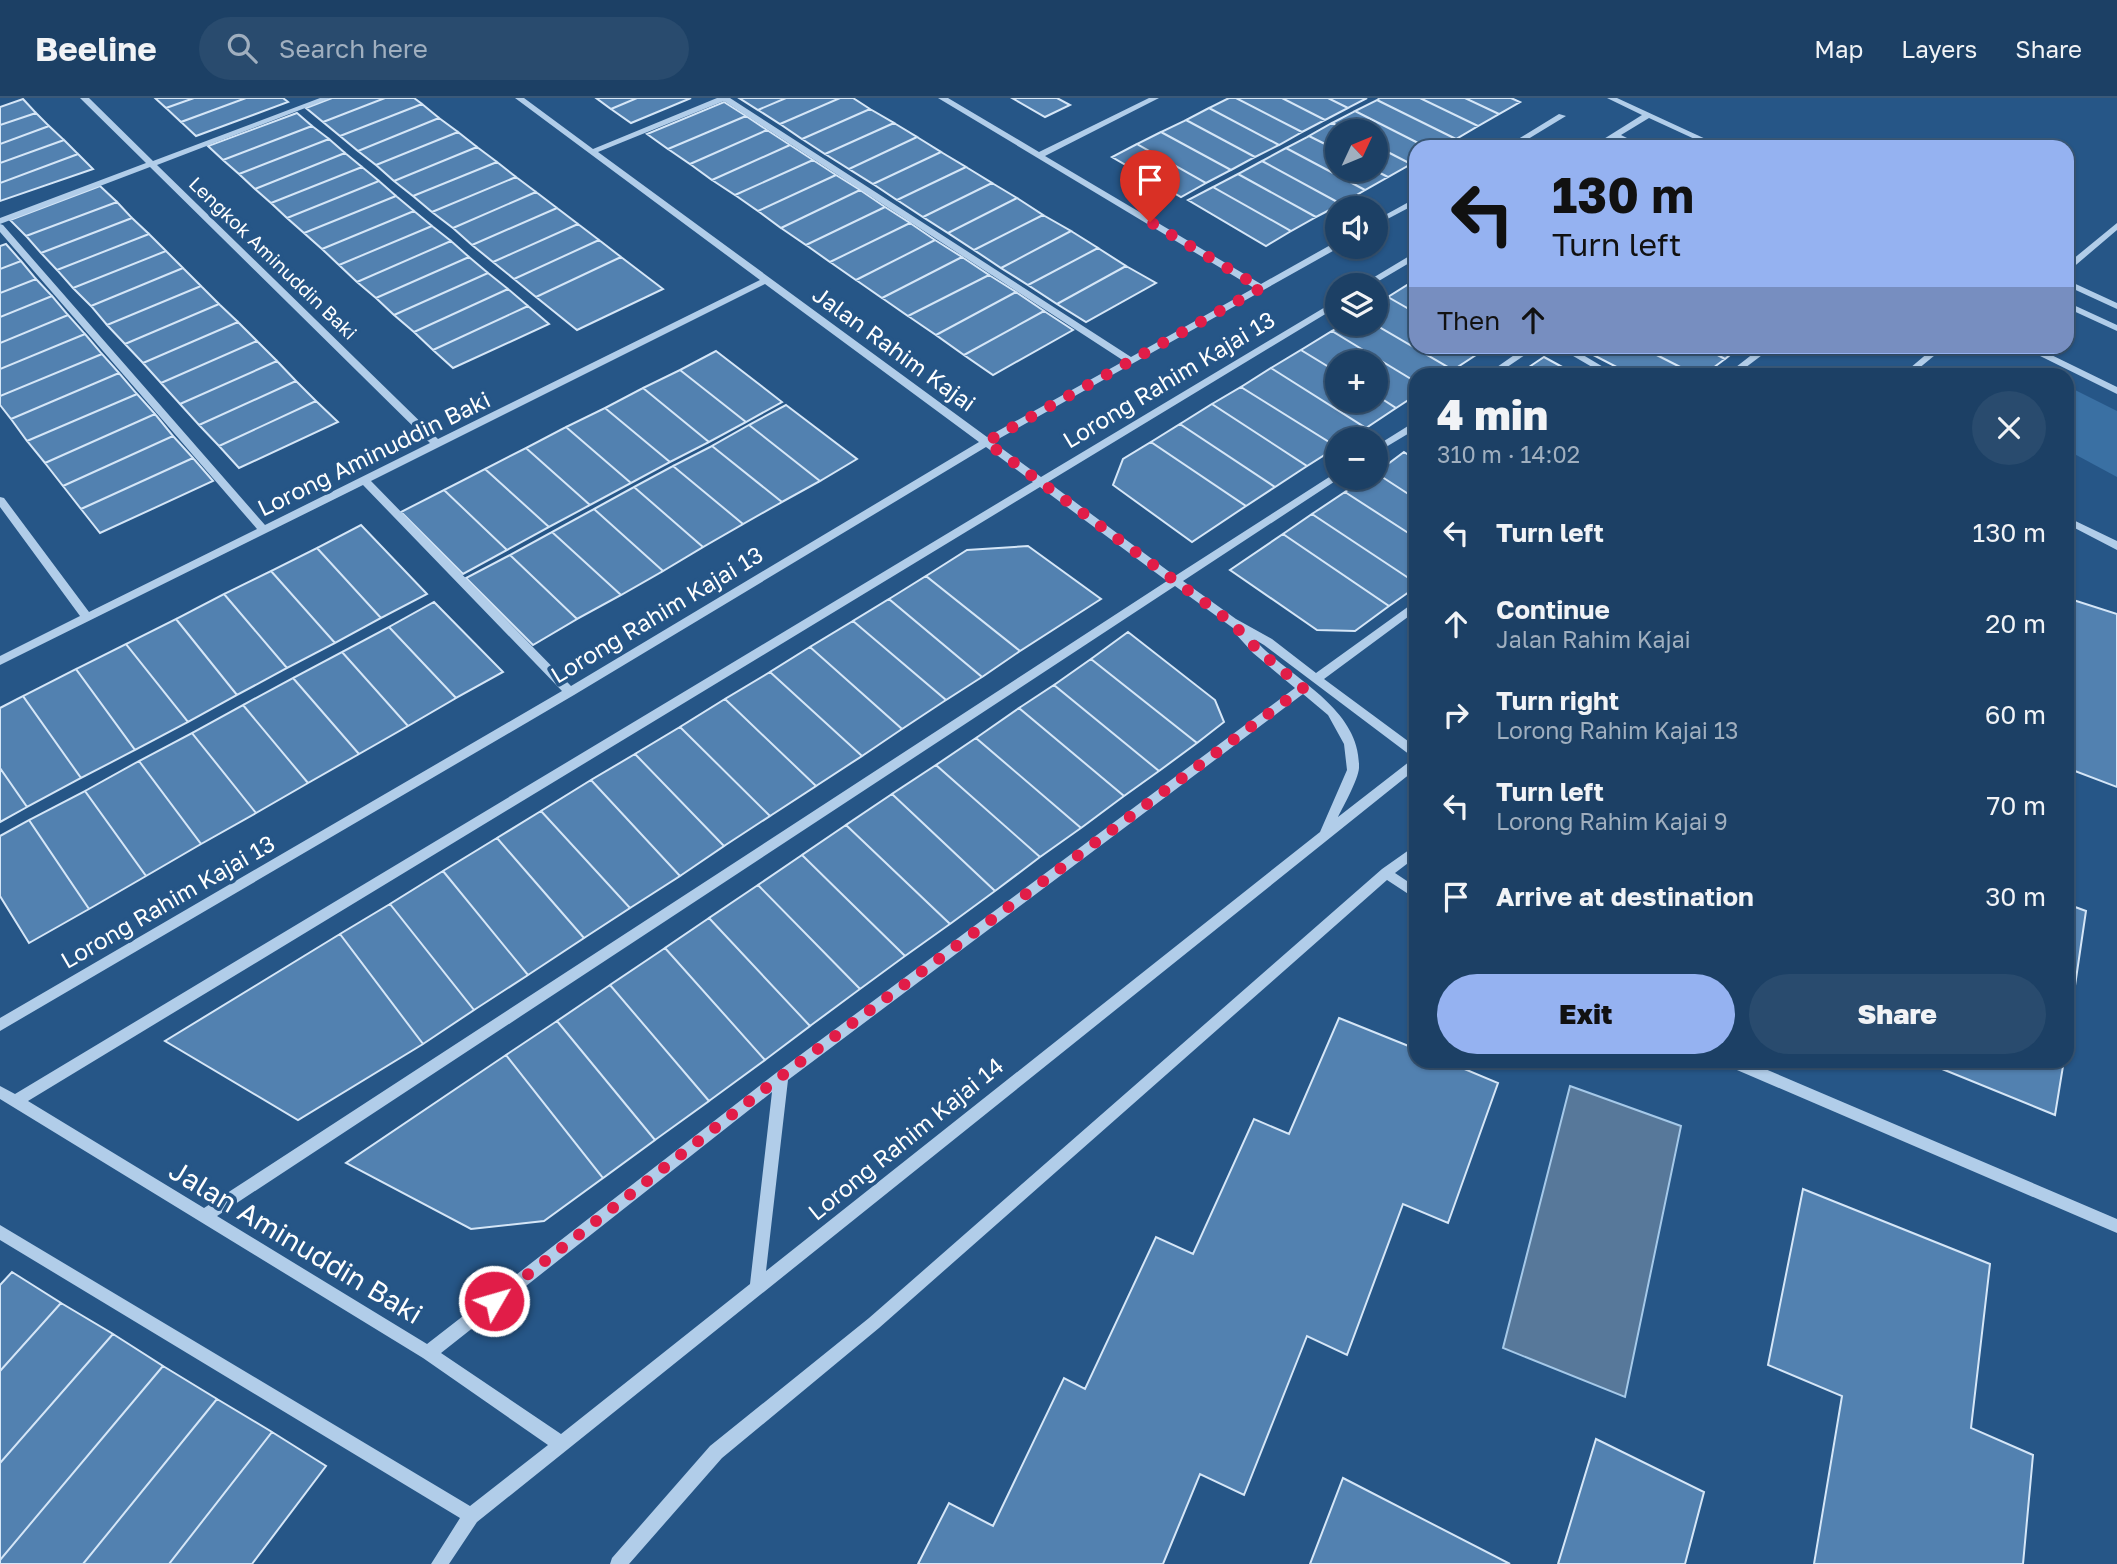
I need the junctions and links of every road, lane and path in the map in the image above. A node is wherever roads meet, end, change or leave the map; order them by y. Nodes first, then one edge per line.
1 (84, 98) edge
2 (327, 98) edge
3 (519, 98) edge
4 (724, 98) edge
5 (942, 98) edge
6 (1155, 98) edge
7 (1611, 98) edge
8 (1648, 115) junction
9 (1562, 117) dead end
10 (1615, 135) junction
11 (1521, 140) edge
12 (1607, 140) edge
13 (1626, 140) edge
14 (1703, 140) edge
15 (592, 152) junction
16 (1038, 156) junction
17 (151, 164) junction
18 (1409, 204) edge
19 (1388, 216) edge
20 (0, 221) edge
21 (2117, 226) edge
22 (0, 227) edge
23 (1325, 252) edge
24 (1409, 262) edge
25 (2074, 262) edge
26 (1388, 273) edge
27 (766, 280) junction
28 (2074, 286) edge
29 (1261, 288) junction
30 (2117, 306) edge
31 (2074, 308) edge
32 (1325, 310) edge
33 (2117, 328) edge
34 (1522, 354) edge
35 (1574, 354) edge
36 (1759, 354) edge
37 (1932, 354) edge
38 (2041, 354) edge
39 (1131, 361) junction
40 (1501, 368) edge
41 (1599, 368) edge
42 (1739, 368) edge
43 (1914, 368) edge
44 (2069, 368) edge
45 (2074, 370) edge
46 (2117, 391) edge
47 (1409, 429) edge
48 (986, 442) junction
49 (1388, 442) edge
50 (437, 444) junction
51 (363, 480) junction
52 (1040, 482) junction
53 (1325, 483) edge
54 (0, 500) edge
55 (2074, 524) edge
56 (264, 530) junction
57 (2117, 546) edge
58 (1175, 581) junction
59 (1409, 610) edge
60 (87, 618) junction
61 (1231, 622) junction
62 (0, 661) edge
63 (1316, 678) junction
64 (1303, 688) junction
65 (570, 692) junction
66 (1409, 749) edge
67 (1409, 767) edge
68 (1324, 834) junction
69 (1409, 855) edge
70 (1386, 873) junction
71 (1409, 889) edge
72 (0, 1025) edge
73 (1747, 1068) edge
74 (780, 1077) junction
75 (0, 1092) edge
76 (16, 1101) junction
77 (204, 1216) junction
78 (2117, 1226) edge
79 (0, 1232) edge
80 (757, 1288) junction
81 (428, 1353) junction
82 (561, 1444) junction
83 (471, 1516) junction
84 (439, 1564) edge
85 (618, 1564) edge

1 - 17 street, Lengkok Aminuddin Baki
2 - 17 street
3 - 15 street, Jalan Rahim Kajai
4 - 15 street
4 - 39 street
5 - 16 street
6 - 16 street
7 - 8 street
8 - 10 street
8 - 14 street
9 - 11 street
10 - 12 street
10 - 13 street
15 - 27 street, Jalan Rahim Kajai
16 - 29 street
17 - 20 street
17 - 50 street, Lengkok Aminuddin Baki
18 - 19 street
21 - 25 street
22 - 56 street
23 - 29 street, Lorong Rahim Kajai 13
24 - 26 street
27 - 48 street, Jalan Rahim Kajai
27 - 50 street, Lorong Aminuddin Baki
28 - 30 street
29 - 39 street, Lorong Rahim Kajai 13
31 - 33 street
32 - 52 street, Lorong Rahim Kajai 13
34 - 40 street
35 - 41 street
36 - 42 street
37 - 43 street
38 - 44 street
39 - 48 street, Lorong Rahim Kajai 13
45 - 46 street
47 - 49 street
48 - 52 street, Jalan Rahim Kajai
48 - 65 street, Lorong Rahim Kajai 13
50 - 51 street, Lorong Aminuddin Baki
51 - 56 street, Lorong Aminuddin Baki
51 - 65 street
52 - 58 street, Jalan Rahim Kajai
52 - 76 street, Lorong Rahim Kajai 13
53 - 58 street
54 - 60 street
55 - 57 street
56 - 60 street, Lorong Aminuddin Baki
58 - 61 street, Jalan Rahim Kajai
58 - 77 street
59 - 63 street
60 - 62 street, Lorong Aminuddin Baki
61 - 63 street, Jalan Rahim Kajai
61 - 64 street
63 - 66 street, Jalan Rahim Kajai
64 - 68 street
64 - 74 street
65 - 72 street, Lorong Rahim Kajai 13
67 - 68 street, Lorong Rahim Kajai 14
68 - 80 street, Lorong Rahim Kajai 14
69 - 70 street
70 - 71 street
70 - 85 street
73 - 78 street
74 - 80 street
74 - 81 street
75 - 76 street, Jalan Aminuddin Baki
76 - 77 street, Jalan Aminuddin Baki
77 - 81 street, Jalan Aminuddin Baki
79 - 83 street
80 - 82 street, Lorong Rahim Kajai 14
81 - 82 street, Jalan Aminuddin Baki
82 - 83 street, Lorong Rahim Kajai 14
83 - 84 street, Lorong Rahim Kajai 14

